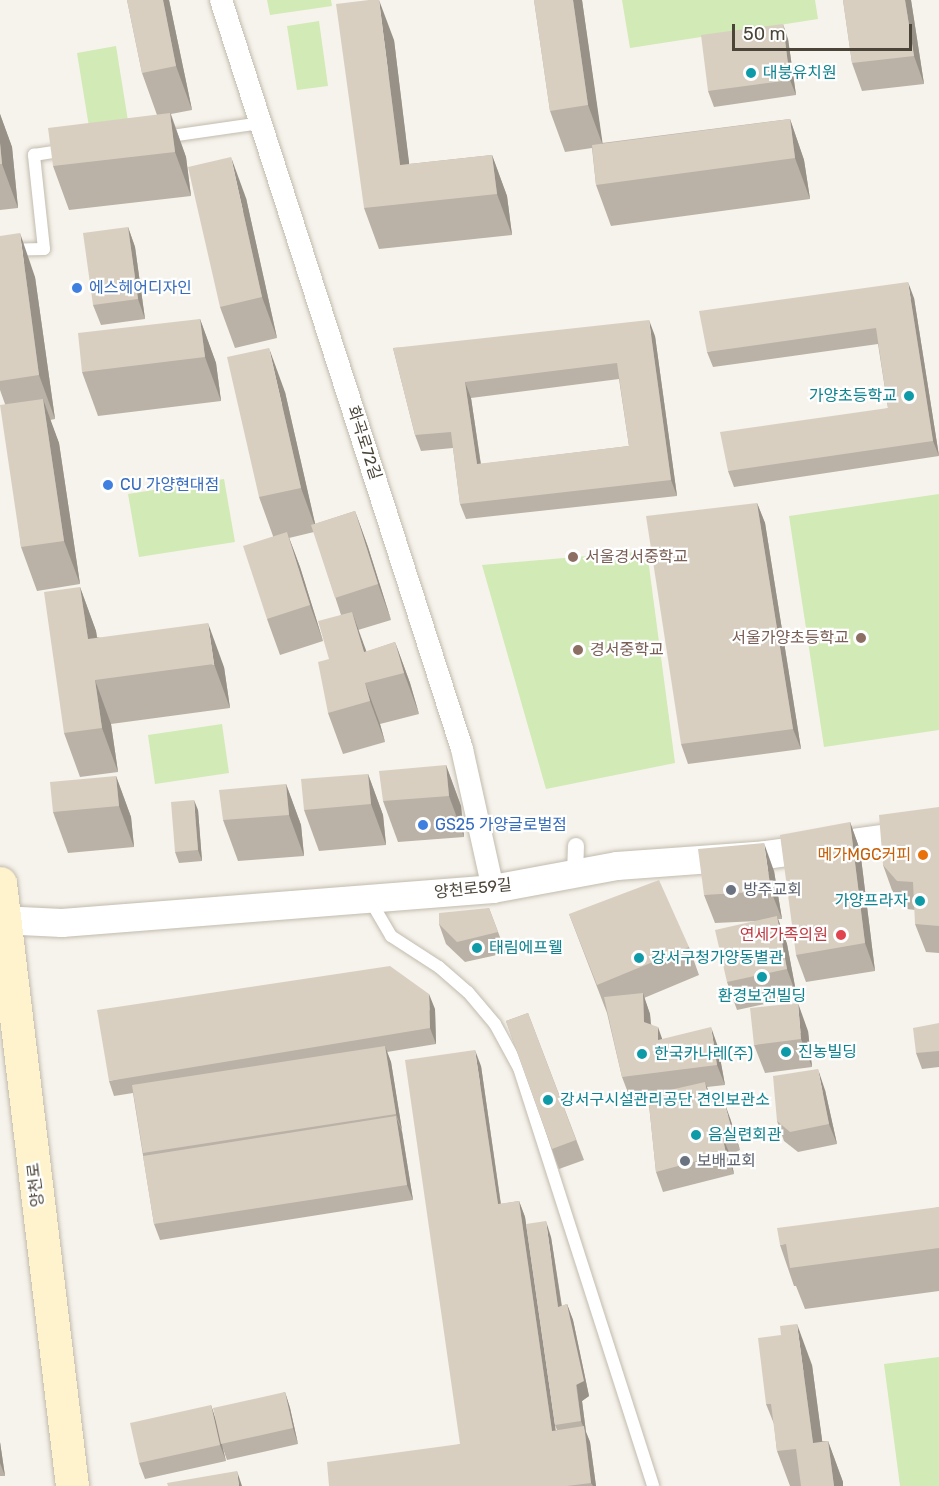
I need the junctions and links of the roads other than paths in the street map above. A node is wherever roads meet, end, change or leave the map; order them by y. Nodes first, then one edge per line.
1 (221, 0) edge
2 (261, 123) junction
3 (149, 139) edge
4 (81, 148) edge
5 (0, 250) edge
6 (939, 831) edge
7 (576, 846) dead end
8 (575, 874) junction
9 (0, 883) edge
10 (492, 889) junction
11 (369, 899) junction
12 (3, 920) edge
13 (72, 1486) edge
14 (653, 1486) edge

1 - 2 street, 화곡로72길
2 - 3 lane
2 - 10 street, 화곡로72길
4 - 5 lane
6 - 8 street, 양천로59길
7 - 8 street
8 - 10 street, 양천로59길
9 - 12 main road, 양천로
10 - 11 street, 양천로59길
11 - 12 street, 양천로59길
11 - 14 lane
12 - 13 main road, 양천로

